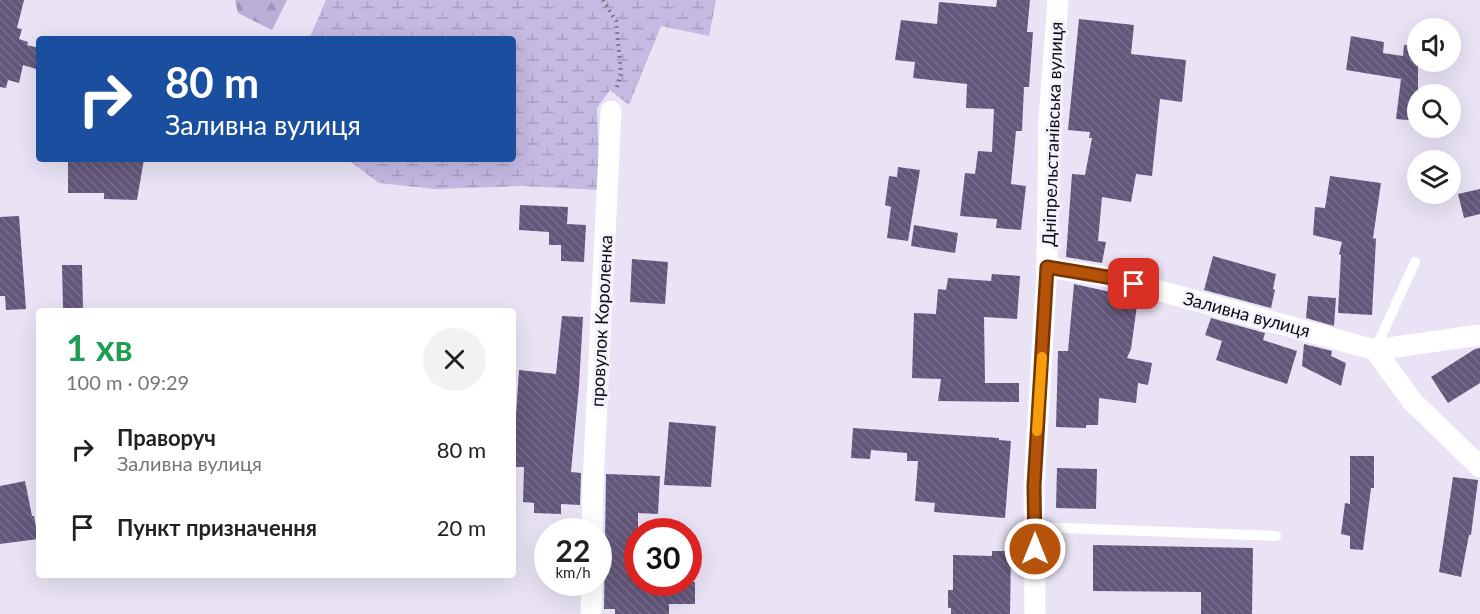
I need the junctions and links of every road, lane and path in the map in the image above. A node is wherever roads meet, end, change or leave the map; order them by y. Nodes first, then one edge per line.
1 (603, 0) edge
2 (1058, 0) edge
3 (611, 111) joint
4 (1414, 262) dead end
5 (1047, 267) junction
6 (1480, 335) edge
7 (1375, 350) junction
8 (1480, 467) edge
9 (592, 518) edge
10 (1035, 527) junction
11 (1275, 536) dead end
12 (592, 596) edge
13 (591, 614) edge
14 (1035, 614) edge

1 - 3 path
2 - 5 street, Дніпрельстанівська вулиця
3 - 9 street, провулок Короленка
4 - 7 lane
5 - 7 street, Заливна вулиця
5 - 10 street, Дніпрельстанівська вулиця
6 - 7 street, Заливна вулиця
7 - 8 street
10 - 11 lane
10 - 14 street, Дніпрельстанівська вулиця
12 - 13 street

